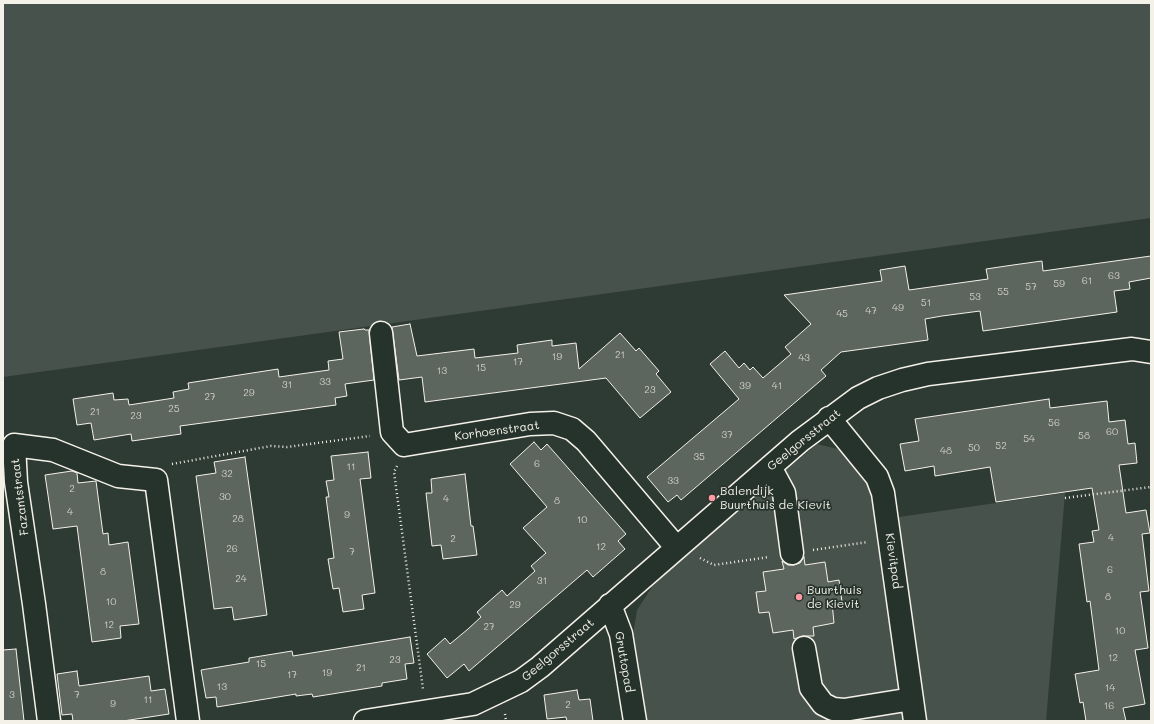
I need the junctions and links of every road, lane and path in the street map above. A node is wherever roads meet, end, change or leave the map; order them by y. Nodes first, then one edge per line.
1 (381, 333) dead end
2 (1151, 352) edge
3 (829, 418) junction
4 (398, 439) junction
5 (770, 467) junction
6 (156, 480) junction
7 (1151, 487) edge
8 (1065, 498) dead end
9 (676, 547) junction
10 (792, 553) dead end
11 (610, 605) junction
12 (804, 648) dead end
13 (912, 699) junction
14 (427, 712) junction
15 (49, 721) edge
16 (188, 721) edge
17 (365, 721) edge
18 (635, 721) edge
19 (915, 721) edge

1 - 4 street
2 - 3 street, Geelgorsstraat
3 - 5 street, Geelgorsstraat
3 - 13 street, Kievitpad
4 - 6 path
4 - 9 street, Korhoenstraat
4 - 14 path
5 - 9 street, Geelgorsstraat
5 - 10 street
6 - 15 street, Fazantstraat
6 - 16 street
7 - 8 path
9 - 11 street, Geelgorsstraat
11 - 14 street, Geelgorsstraat
11 - 18 street, Gruttopad
12 - 13 street
13 - 19 street, Kievitpad
14 - 17 street, Geelgorsstraat

